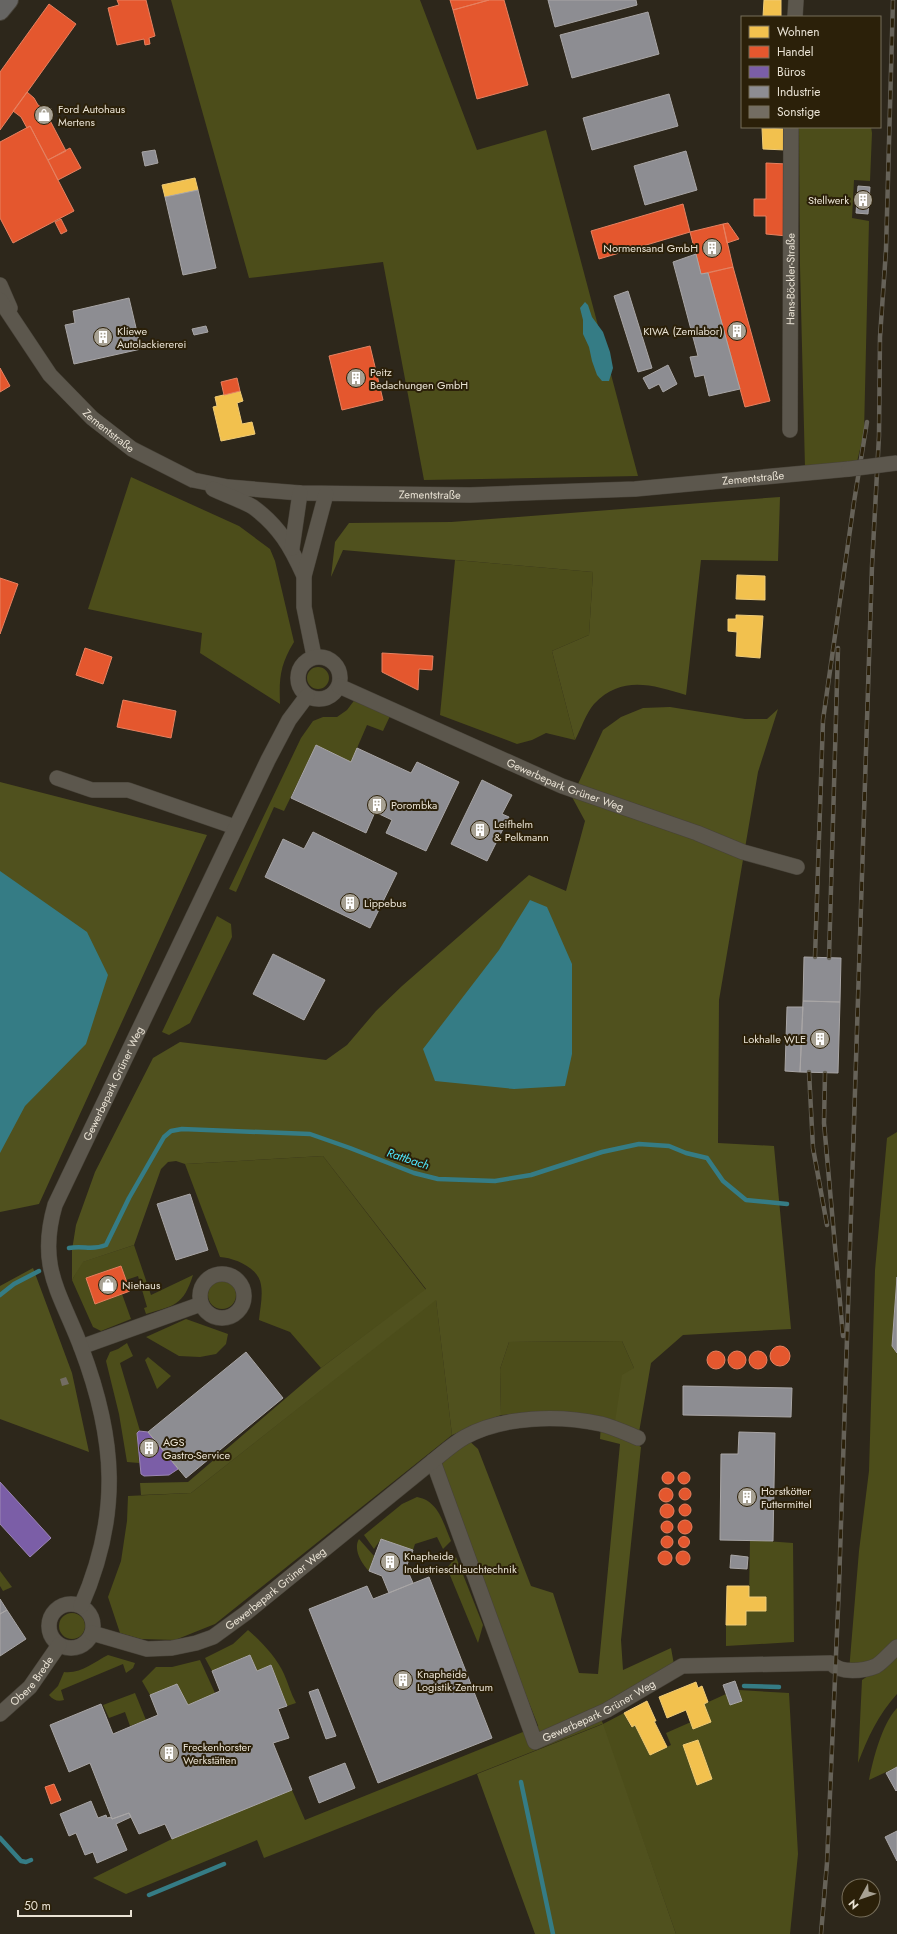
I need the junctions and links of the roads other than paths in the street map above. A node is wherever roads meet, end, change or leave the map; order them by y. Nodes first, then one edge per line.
1 (9, 0) edge
2 (796, 0) edge
3 (0, 11) edge
4 (795, 16) edge
5 (791, 128) edge
6 (0, 285) edge
7 (0, 300) edge
8 (22, 332) junction
9 (790, 430) dead end
10 (897, 463) edge
11 (193, 480) junction
12 (300, 493) junction
13 (326, 494) junction
14 (292, 548) junction
15 (304, 576) junction
16 (314, 656) junction
17 (339, 686) junction
18 (307, 696) junction
19 (57, 778) dead end
20 (235, 827) junction
21 (797, 867) dead end
22 (201, 1304) dead end
23 (81, 1347) junction
24 (638, 1438) dead end
25 (433, 1461) junction
26 (81, 1606) junction
27 (92, 1633) junction
28 (59, 1645) junction
29 (897, 1647) edge
30 (0, 1714) edge

1 - 3 main road
2 - 4 street
5 - 9 street, Hans-Böckler-Straße
6 - 8 street, Zementstraße
7 - 8 street, Zementstraße
8 - 11 street, Zementstraße
10 - 13 street, Zementstraße, bridge
11 - 12 street, Zementstraße
11 - 14 street
12 - 13 street, Zementstraße
12 - 14 street
13 - 15 street
14 - 15 street
15 - 16 street
16 - 17 street
16 - 18 street
17 - 18 street
17 - 21 street, Gewerbepark Grüner Weg
18 - 20 street, Gewerbepark Grüner Weg
19 - 20 street
20 - 23 street, Gewerbepark Grüner Weg
22 - 23 street
23 - 26 street, Gewerbepark Grüner Weg
24 - 25 street, Gewerbepark Grüner Weg
25 - 27 street, Gewerbepark Grüner Weg
25 - 29 street, Gewerbepark Grüner Weg
26 - 27 street
26 - 28 street
27 - 28 street
28 - 30 street, Obere Brede

